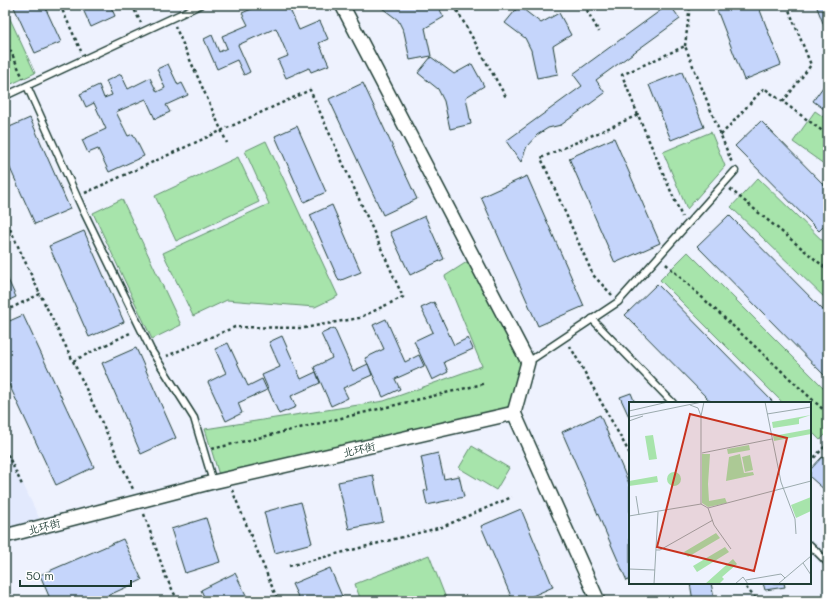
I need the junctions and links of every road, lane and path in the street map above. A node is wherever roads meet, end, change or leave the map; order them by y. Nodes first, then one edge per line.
1 (60, 5) edge
2 (132, 5) edge
3 (200, 5) edge
4 (342, 5) edge
5 (454, 5) edge
6 (584, 5) edge
7 (690, 5) edge
8 (787, 5) edge
9 (172, 18) junction
10 (144, 31) junction
11 (599, 32) dead end
12 (5, 39) edge
13 (685, 46) junction
14 (84, 59) junction
15 (27, 86) junction
16 (5, 96) edge
17 (507, 99) dead end
18 (783, 102) junction
19 (638, 115) junction
20 (222, 130) junction
21 (721, 135) junction
22 (828, 135) edge
23 (227, 143) dead end
24 (735, 171) joint
25 (723, 184) junction
26 (77, 197) junction
27 (5, 218) edge
28 (686, 226) junction
29 (658, 257) junction
30 (828, 270) edge
31 (40, 294) junction
32 (618, 302) junction
33 (5, 311) edge
34 (592, 319) junction
35 (140, 328) junction
36 (565, 337) junction
37 (73, 361) junction
38 (158, 361) junction
39 (528, 362) junction
40 (483, 384) dead end
41 (672, 402) edge
42 (514, 413) junction
43 (828, 414) edge
44 (828, 443) edge
45 (5, 449) edge
46 (204, 451) junction
47 (629, 452) edge
48 (811, 461) edge
49 (227, 479) junction
50 (213, 482) junction
51 (23, 487) dead end
52 (512, 497) dead end
53 (139, 501) junction
54 (5, 536) edge
55 (811, 546) edge
56 (828, 563) edge
57 (289, 566) dead end
58 (743, 584) edge
59 (178, 601) edge
60 (278, 601) edge
61 (598, 601) edge
62 (758, 601) edge

1 - 14 path
2 - 10 path
3 - 9 lane
4 - 39 street
5 - 17 path
6 - 11 path
7 - 13 path
8 - 18 path
9 - 10 lane
9 - 20 path
10 - 14 lane
12 - 15 path
13 - 19 path
13 - 21 path
14 - 15 lane
15 - 16 lane
15 - 26 lane
18 - 21 path
18 - 22 path
19 - 28 path
19 - 32 path
20 - 23 path
20 - 26 path
20 - 38 path
21 - 24 path
24 - 25 lane
25 - 28 lane
25 - 30 path
26 - 35 lane
27 - 31 path
28 - 29 lane
29 - 32 lane
29 - 43 path
31 - 33 path
31 - 37 path
32 - 34 lane
34 - 36 lane
34 - 41 lane
35 - 37 path
35 - 38 lane
36 - 39 lane
36 - 47 path
37 - 53 path
38 - 46 lane
39 - 42 street
40 - 46 path
42 - 49 street, 北环街
42 - 61 street
44 - 48 path
45 - 51 path
46 - 50 lane
49 - 50 street, 北环街
49 - 60 path
50 - 53 street, 北环街
52 - 57 path
53 - 54 street, 北环街
53 - 59 path
55 - 56 lane
58 - 62 path

